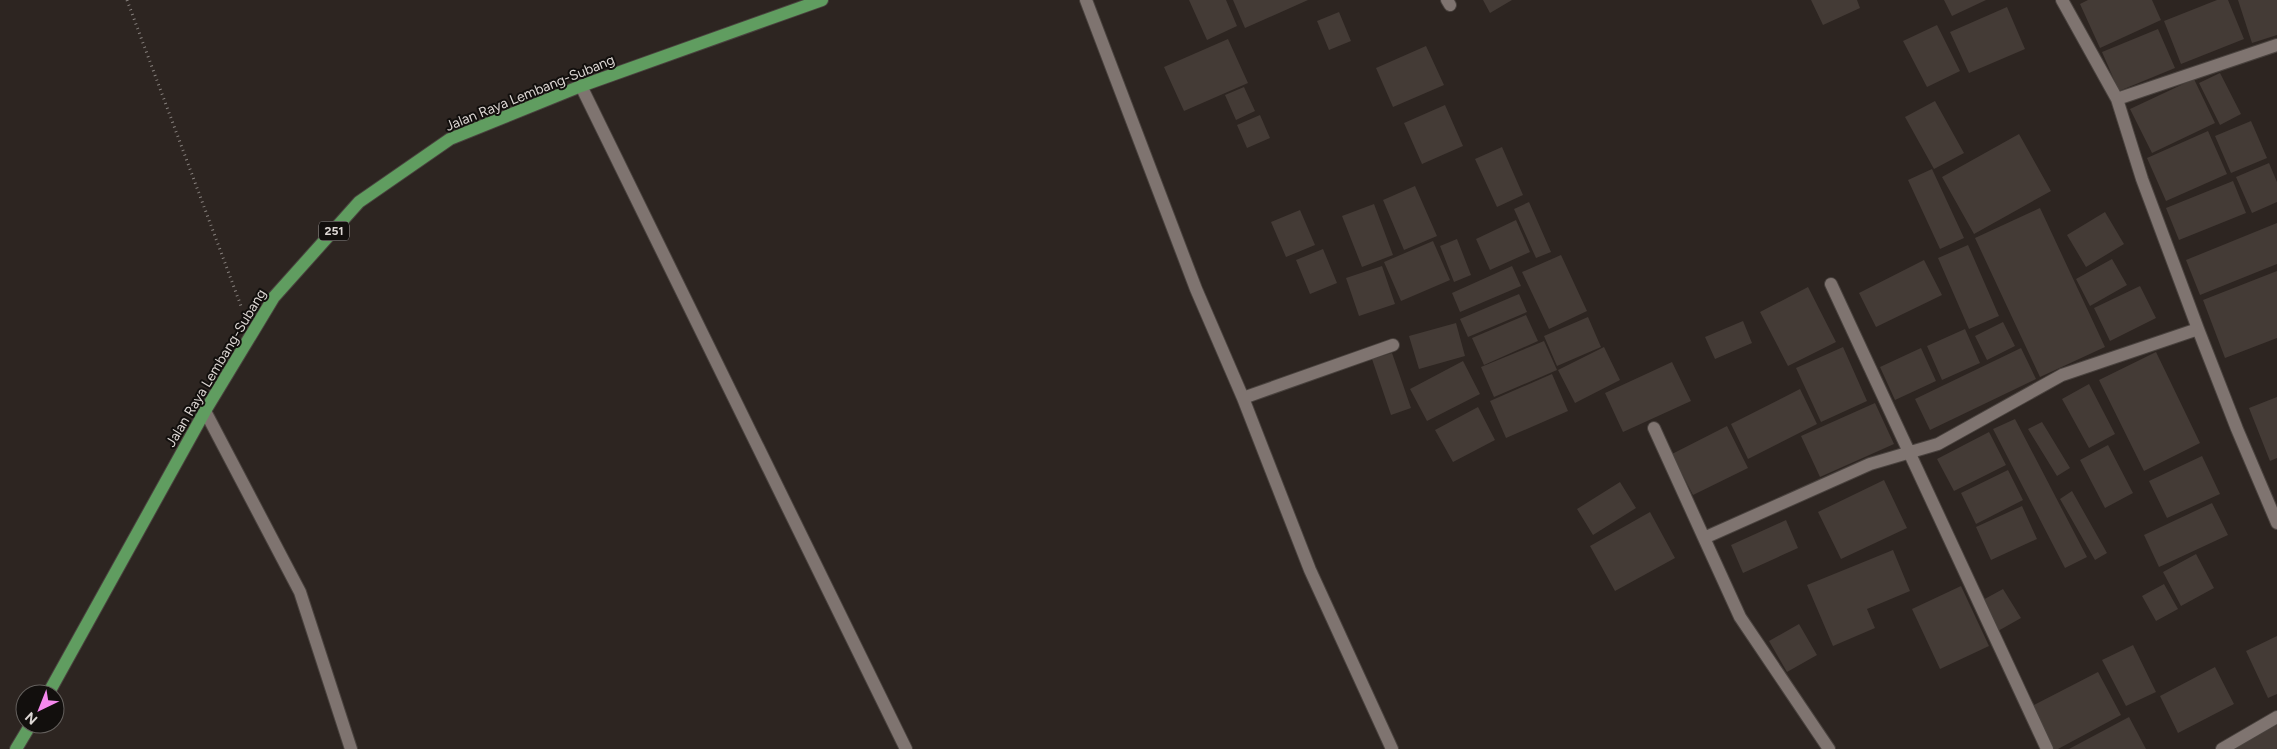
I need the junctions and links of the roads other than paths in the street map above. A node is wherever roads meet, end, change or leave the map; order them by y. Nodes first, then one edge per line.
1 (822, 0) edge
2 (1086, 0) edge
3 (2062, 0) edge
4 (2277, 45) edge
5 (581, 86) junction
6 (2117, 99) junction
7 (1831, 284) dead end
8 (2198, 329) junction
9 (1393, 345) dead end
10 (1243, 398) junction
11 (205, 411) junction
12 (1654, 428) dead end
13 (1908, 453) junction
14 (2277, 523) edge
15 (1704, 538) junction
16 (54, 684) edge
17 (2277, 717) edge
18 (25, 734) edge
19 (16, 749) edge
20 (351, 749) edge
21 (906, 749) edge
22 (1392, 749) edge
23 (1829, 749) edge
24 (2047, 749) edge
25 (2222, 749) edge

1 - 5 main road, Jalan Raya Lembang-Subang / 251
2 - 10 street
3 - 6 street
4 - 6 street
5 - 11 main road, Jalan Raya Lembang-Subang / 251
5 - 21 street
6 - 8 street
7 - 13 street
8 - 13 street
8 - 14 street
9 - 10 street
10 - 22 street
11 - 16 main road, Jalan Raya Lembang-Subang / 251
11 - 20 street
12 - 15 street
13 - 15 street
13 - 24 street
15 - 23 street
17 - 25 street
18 - 19 main road

